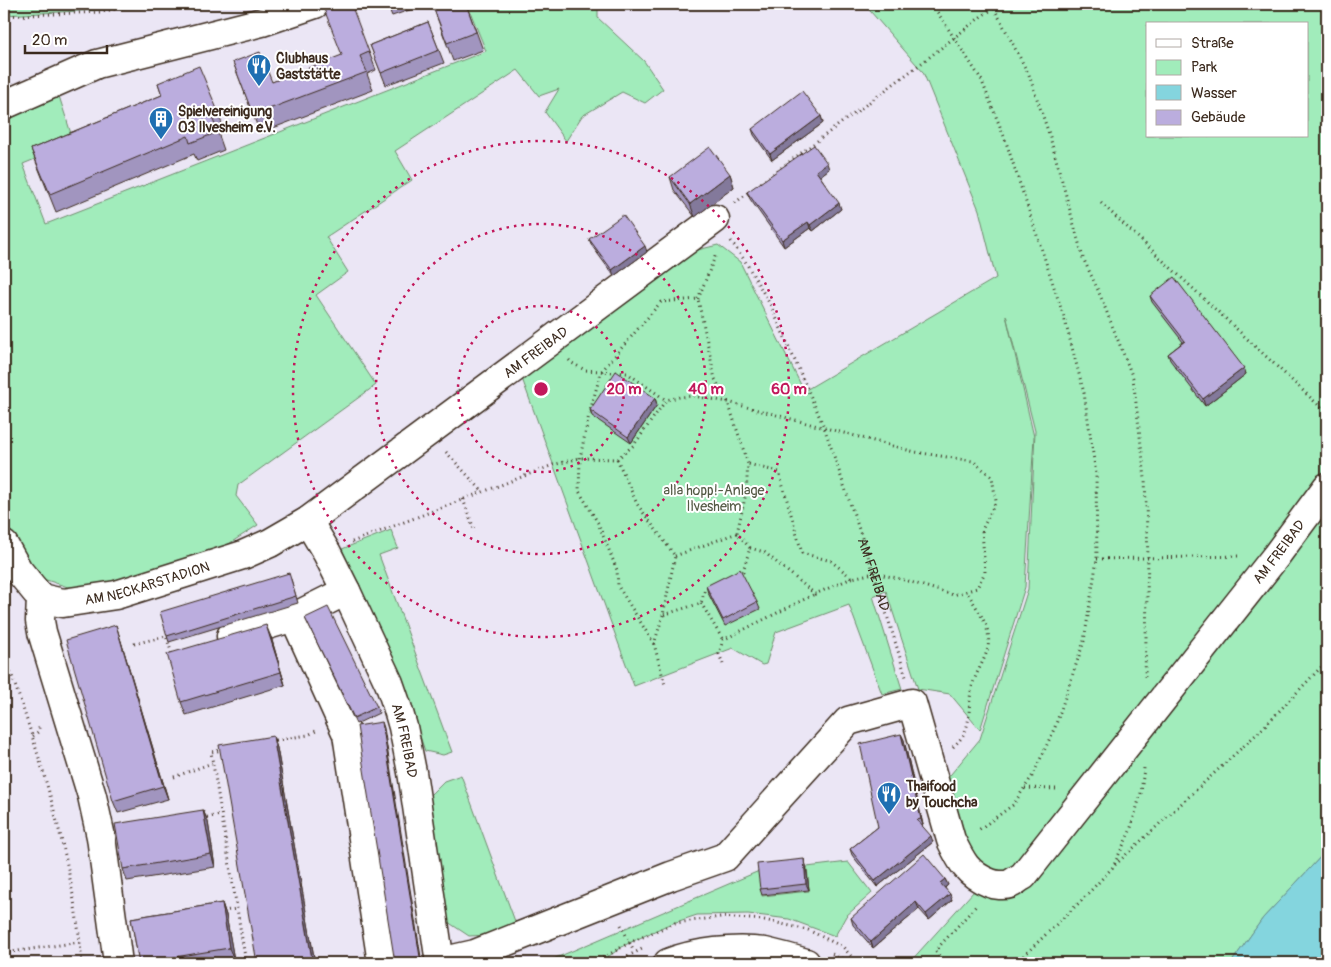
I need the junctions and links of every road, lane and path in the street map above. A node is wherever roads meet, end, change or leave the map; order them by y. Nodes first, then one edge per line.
1 (139, 4) edge
2 (315, 4) edge
3 (932, 4) edge
4 (992, 4) edge
5 (1002, 4) edge
6 (995, 8) junction
7 (4, 16) edge
8 (954, 36) junction
9 (4, 105) edge
10 (1101, 203) dead end
11 (715, 219) junction
12 (554, 339) junction
13 (601, 372) junction
14 (666, 400) junction
15 (728, 402) junction
16 (1327, 413) edge
17 (824, 427) junction
18 (429, 433) junction
19 (580, 458) junction
20 (617, 459) junction
21 (748, 464) junction
22 (1327, 487) edge
23 (483, 492) junction
24 (463, 499) junction
25 (308, 522) junction
26 (474, 532) dead end
27 (737, 533) junction
28 (4, 545) edge
29 (750, 548) junction
30 (327, 553) junction
31 (675, 556) junction
32 (1148, 556) junction
33 (1276, 556) junction
34 (1097, 559) junction
35 (874, 573) junction
36 (735, 574) edge
37 (852, 578) junction
38 (713, 586) edge
39 (346, 591) junction
40 (967, 591) junction
41 (815, 594) junction
42 (41, 598) junction
43 (701, 602) junction
44 (662, 615) junction
45 (294, 617) junction
46 (723, 640) junction
47 (134, 644) dead end
48 (654, 644) junction
49 (4, 653) edge
50 (172, 654) joint
51 (1327, 660) edge
52 (723, 664) dead end
53 (665, 685) dead end
54 (912, 703) junction
55 (340, 720) junction
56 (1144, 722) junction
57 (269, 742) edge
58 (230, 748) edge
59 (928, 759) junction
60 (212, 763) junction
61 (1145, 764) dead end
62 (174, 777) dead end
63 (221, 815) junction
64 (193, 820) edge
65 (951, 840) junction
66 (1113, 867) junction
67 (995, 885) junction
68 (237, 909) junction
69 (218, 912) edge
70 (617, 916) dead end
71 (80, 942) junction
72 (4, 953) edge
73 (82, 963) edge
74 (118, 963) edge
75 (246, 963) edge
76 (382, 963) edge
77 (440, 963) edge
78 (614, 963) edge
79 (668, 963) edge
80 (806, 963) edge
81 (946, 963) edge
82 (1016, 963) edge

1 - 7 path
2 - 9 street
3 - 8 path
4 - 6 path
5 - 6 path
6 - 8 path
6 - 32 path
8 - 11 path
8 - 34 path
10 - 16 path
11 - 12 street, AM FREIBAD
11 - 17 path, AM FREIBAD
12 - 13 path
12 - 18 street, AM FREIBAD
13 - 14 path
13 - 15 path
13 - 19 path
14 - 15 path
14 - 20 path
15 - 17 path
15 - 21 path
17 - 35 path, AM FREIBAD
17 - 40 path
18 - 23 path
18 - 25 street, AM FREIBAD
19 - 20 path
19 - 23 path
19 - 48 path
20 - 31 path
21 - 27 path
21 - 37 path
22 - 33 street, AM FREIBAD
23 - 24 path
24 - 26 path
24 - 30 path
25 - 30 street, AM FREIBAD
25 - 42 street, AM NECKARSTADION
27 - 29 path
27 - 31 path
28 - 42 street
29 - 36 path
29 - 41 path
30 - 39 street, AM FREIBAD
31 - 44 path
32 - 33 path
32 - 34 path
32 - 56 path
33 - 56 street, AM FREIBAD
34 - 65 path
35 - 37 path
35 - 40 path
35 - 54 path, AM FREIBAD
37 - 41 path
38 - 43 path
39 - 45 street
39 - 77 street, AM FREIBAD
40 - 59 path
41 - 46 path
42 - 74 street
43 - 44 path
43 - 46 path
44 - 48 path
45 - 50 street
45 - 55 street
46 - 52 path
47 - 50 path
48 - 53 path
49 - 71 path
51 - 66 path
54 - 59 street
54 - 77 street, AM FREIBAD
55 - 57 path
55 - 76 street
56 - 67 street, AM FREIBAD
58 - 60 path
59 - 65 street
60 - 62 path
60 - 63 path
61 - 66 path
63 - 64 path
63 - 68 path
65 - 67 street
66 - 82 path
67 - 81 path
68 - 69 path
68 - 75 path
70 - 78 path
71 - 72 path
71 - 73 path
79 - 80 street

